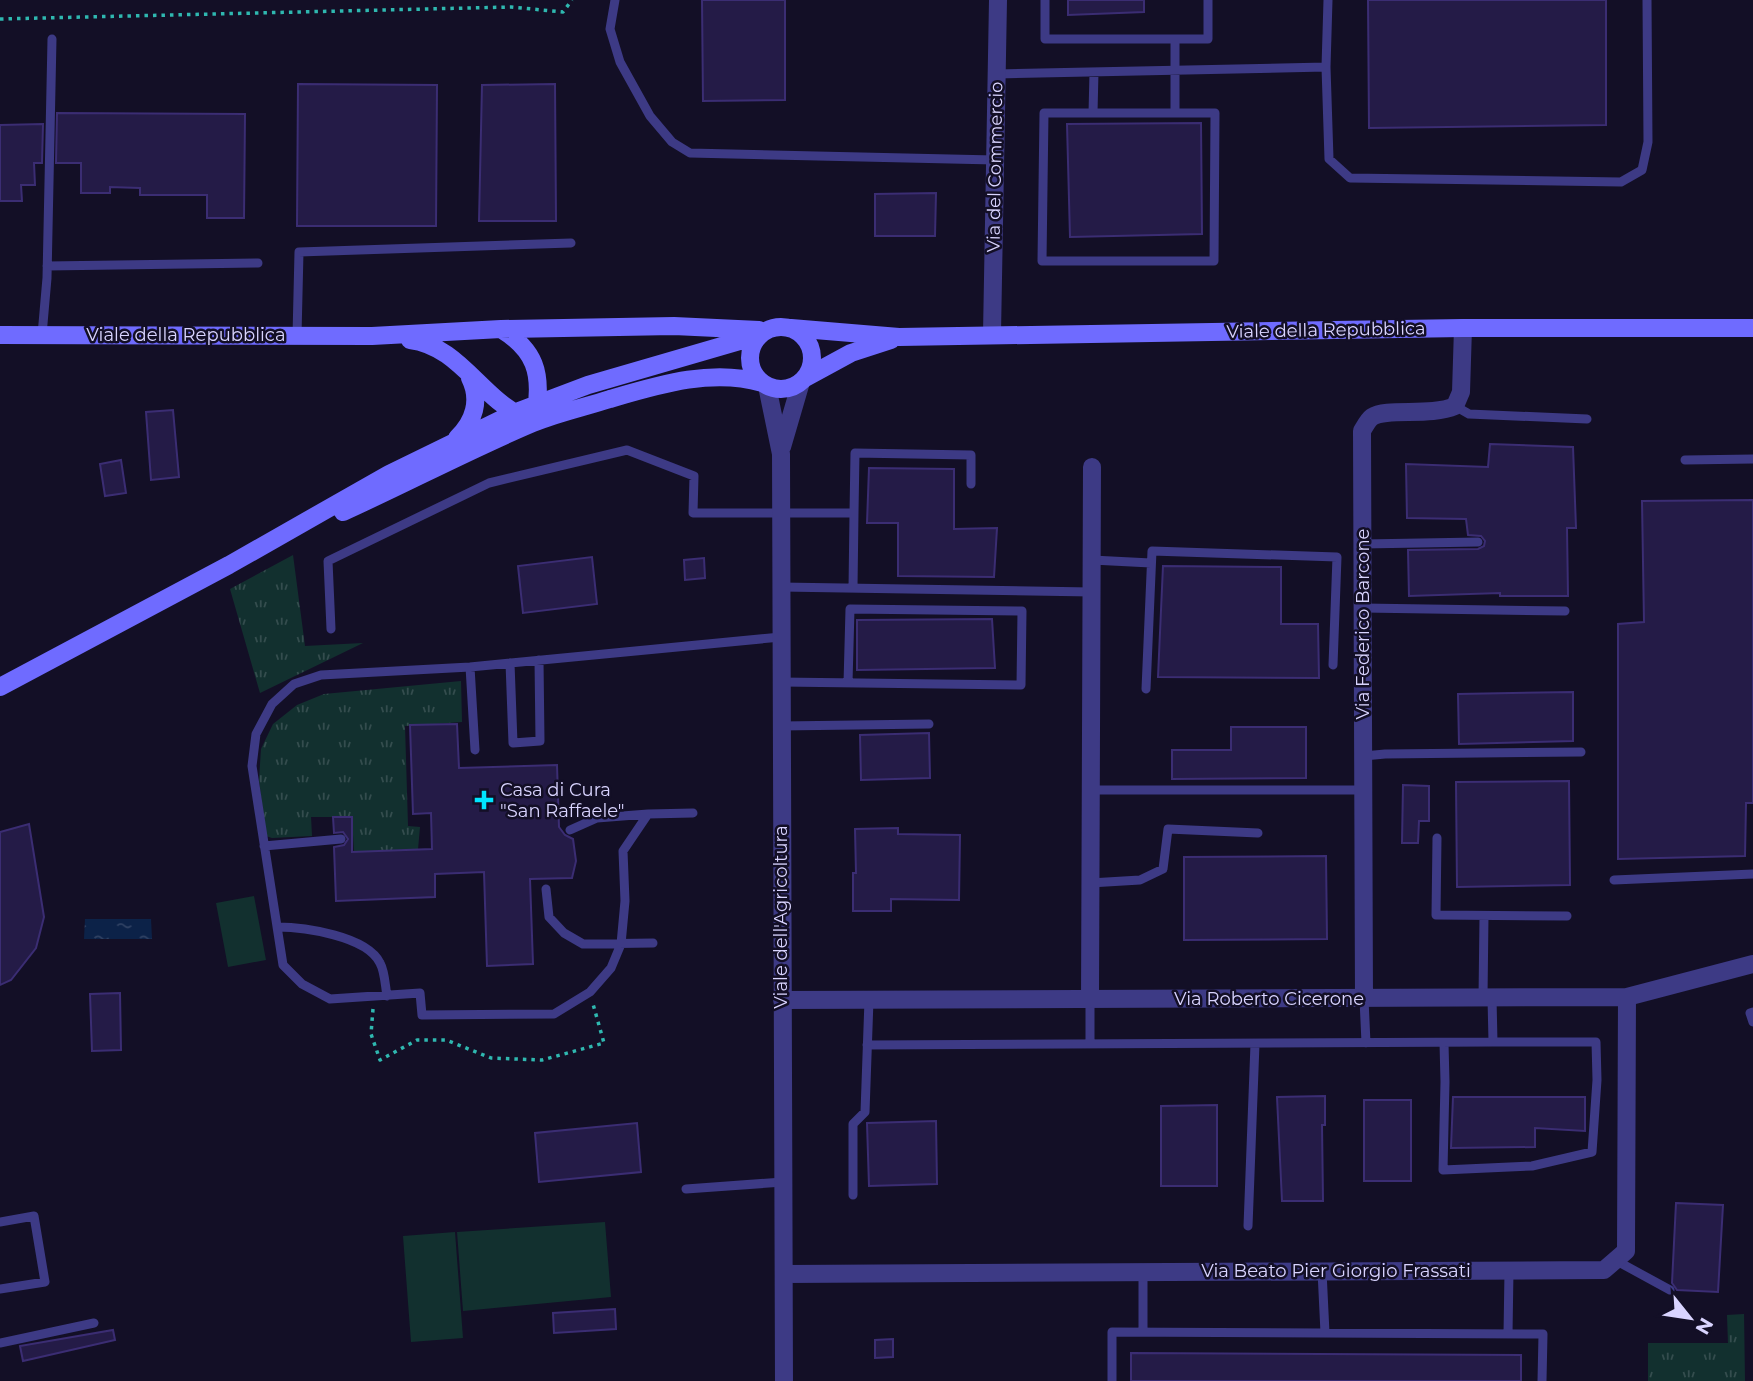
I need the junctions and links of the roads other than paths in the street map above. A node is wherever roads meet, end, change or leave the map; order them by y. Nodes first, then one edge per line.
1 (615, 0) edge
2 (998, 0) edge
3 (1045, 0) edge
4 (1208, 0) edge
5 (1328, 0) edge
6 (1647, 0) edge
7 (52, 39) dead end
8 (1175, 39) junction
9 (1326, 67) junction
10 (1174, 70) junction
11 (1094, 72) junction
12 (997, 74) junction
13 (1093, 113) junction
14 (1175, 113) junction
15 (995, 159) junction
16 (571, 243) dead end
17 (258, 263) dead end
18 (47, 266) junction
19 (790, 328) junction
20 (1463, 328) junction
21 (1753, 328) edge
22 (501, 329) junction
23 (763, 333) junction
24 (992, 334) junction
25 (0, 335) edge
26 (42, 335) junction
27 (297, 335) junction
28 (372, 335) junction
29 (899, 337) junction
30 (465, 369) junction
31 (803, 380) junction
32 (765, 385) junction
33 (538, 403) junction
34 (1455, 406) junction
35 (514, 413) junction
36 (1587, 419) dead end
37 (535, 423) junction
38 (450, 443) junction
39 (780, 454) junction
40 (1753, 459) edge
41 (1685, 460) dead end
42 (1092, 467) dead end
43 (971, 484) dead end
44 (781, 511) junction
45 (854, 513) junction
46 (1478, 542) dead end
47 (1363, 544) junction
48 (1092, 560) junction
49 (1151, 562) junction
50 (229, 565) junction
51 (781, 587) junction
52 (853, 588) junction
53 (1092, 592) junction
54 (1363, 608) junction
55 (1565, 611) dead end
56 (331, 629) dead end
57 (781, 637) junction
58 (539, 660) junction
59 (510, 663) junction
60 (1333, 665) dead end
61 (470, 667) junction
62 (781, 682) junction
63 (848, 683) junction
64 (0, 687) edge
65 (1146, 689) dead end
66 (929, 724) dead end
67 (781, 726) junction
68 (475, 750) dead end
69 (1581, 751) dead end
70 (1364, 756) junction
71 (1091, 790) junction
72 (1364, 790) junction
73 (693, 813) dead end
74 (648, 814) junction
75 (570, 830) dead end
76 (1258, 833) dead end
77 (1437, 838) dead end
78 (341, 839) dead end
79 (264, 846) junction
80 (1753, 874) edge
81 (1615, 880) dead end
82 (1090, 883) junction
83 (546, 889) dead end
84 (1484, 916) junction
85 (1567, 916) dead end
86 (277, 927) junction
87 (653, 943) dead end
88 (621, 944) junction
89 (1753, 964) edge
90 (387, 996) junction
91 (1627, 997) junction
92 (1488, 998) junction
93 (1090, 999) junction
94 (1364, 999) junction
95 (782, 1000) junction
96 (869, 1000) junction
97 (1753, 1012) edge
98 (1753, 1022) edge
99 (1444, 1042) junction
100 (1493, 1042) junction
101 (1366, 1043) junction
102 (1090, 1044) junction
103 (1255, 1044) junction
104 (867, 1045) junction
105 (783, 1182) junction
106 (686, 1189) dead end
107 (853, 1195) dead end
108 (0, 1222) edge
109 (1248, 1226) dead end
110 (1615, 1260) junction
111 (1509, 1270) junction
112 (1322, 1271) junction
113 (1143, 1272) junction
114 (785, 1273) junction
115 (0, 1289) edge
116 (1670, 1290) dead end
117 (94, 1323) dead end
118 (1143, 1332) junction
119 (1325, 1333) junction
120 (1508, 1334) junction
121 (0, 1343) edge
122 (784, 1381) edge
123 (1111, 1381) edge
124 (1542, 1381) edge

1 - 15 lane
2 - 12 street, Via del Commercio
3 - 8 lane
4 - 8 lane
5 - 9 lane
6 - 9 lane
7 - 18 lane
8 - 10 lane
9 - 10 lane
10 - 11 lane
10 - 14 lane
11 - 12 lane
11 - 13 lane
12 - 15 street, Via del Commercio
13 - 14 lane
13 - 14 lane
15 - 24 street, Via del Commercio
16 - 27 lane
17 - 18 lane
18 - 26 lane
19 - 23 main road
19 - 29 main road, Viale della Repubblica
19 - 31 main road
20 - 21 main road, Viale della Repubblica
20 - 24 main road, Viale della Repubblica
20 - 34 street
22 - 23 main road, Viale della Repubblica
22 - 28 main road, Viale della Repubblica
22 - 33 main road
23 - 32 main road
23 - 33 main road
24 - 29 main road, Viale della Repubblica
25 - 26 main road, Viale della Repubblica
26 - 27 main road, Viale della Repubblica
27 - 28 main road, Viale della Repubblica
28 - 30 main road, Viale della Repubblica
29 - 31 main road, Viale della Repubblica
30 - 35 main road, Viale della Repubblica
30 - 38 main road
31 - 32 main road
31 - 39 street, Viale dell'Agricoltura
32 - 37 main road
32 - 39 street, Viale dell'Agricoltura
33 - 35 main road
33 - 37 main road
34 - 36 lane
34 - 47 street, Via Federico Barcone
35 - 37 main road, Viale della Repubblica
35 - 38 main road
37 - 50 main road
38 - 50 main road
39 - 44 street, Viale dell'Agricoltura
40 - 41 lane
42 - 48 street
43 - 45 lane
44 - 45 lane
44 - 51 street, Viale dell'Agricoltura
44 - 56 lane
45 - 52 lane
46 - 47 lane
47 - 54 street, Via Federico Barcone
48 - 49 lane
48 - 53 street
49 - 60 lane
49 - 65 lane
50 - 64 main road
51 - 52 lane
51 - 57 street, Viale dell'Agricoltura
52 - 53 lane
53 - 71 street
54 - 55 lane
54 - 70 street, Via Federico Barcone
57 - 58 lane
57 - 62 street, Viale dell'Agricoltura
58 - 59 lane
58 - 59 lane
59 - 61 lane
61 - 68 lane
61 - 79 lane
62 - 63 lane
62 - 67 street, Viale dell'Agricoltura
63 - 63 lane
66 - 67 lane
67 - 95 street, Viale dell'Agricoltura
69 - 70 lane
70 - 72 street, Via Federico Barcone
71 - 72 lane
71 - 82 street
72 - 94 street, Via Federico Barcone
73 - 74 lane
74 - 75 lane
74 - 88 lane
76 - 82 lane
77 - 84 lane
78 - 79 lane
79 - 86 lane
80 - 81 lane
82 - 93 street
83 - 88 lane
84 - 85 lane
84 - 92 lane
86 - 90 lane
86 - 90 lane
87 - 88 lane
88 - 90 lane
89 - 91 street, Via Roberto Cicerone
91 - 92 street, Via Roberto Cicerone
91 - 110 street
92 - 94 street, Via Roberto Cicerone
92 - 100 lane
93 - 94 street, Via Roberto Cicerone
93 - 96 street, Via Roberto Cicerone
93 - 102 lane
94 - 101 lane
95 - 96 street, Via Roberto Cicerone
95 - 105 street, Viale dell'Agricoltura
96 - 104 lane
97 - 98 lane
99 - 100 lane
99 - 100 lane
99 - 101 lane
101 - 103 lane
102 - 103 lane
102 - 104 lane
103 - 109 lane
104 - 107 lane
105 - 106 lane
105 - 114 street, Viale dell'Agricoltura
108 - 115 lane
110 - 111 street, Via Beato Pier Giorgio Frassati
110 - 116 lane
111 - 112 street, Via Beato Pier Giorgio Frassati
111 - 120 lane
112 - 113 street, Via Beato Pier Giorgio Frassati
112 - 119 lane
113 - 114 street, Via Beato Pier Giorgio Frassati
113 - 118 lane
114 - 122 street, Viale dell'Agricoltura
117 - 121 lane
118 - 119 lane
118 - 123 lane
119 - 120 lane
120 - 124 lane

